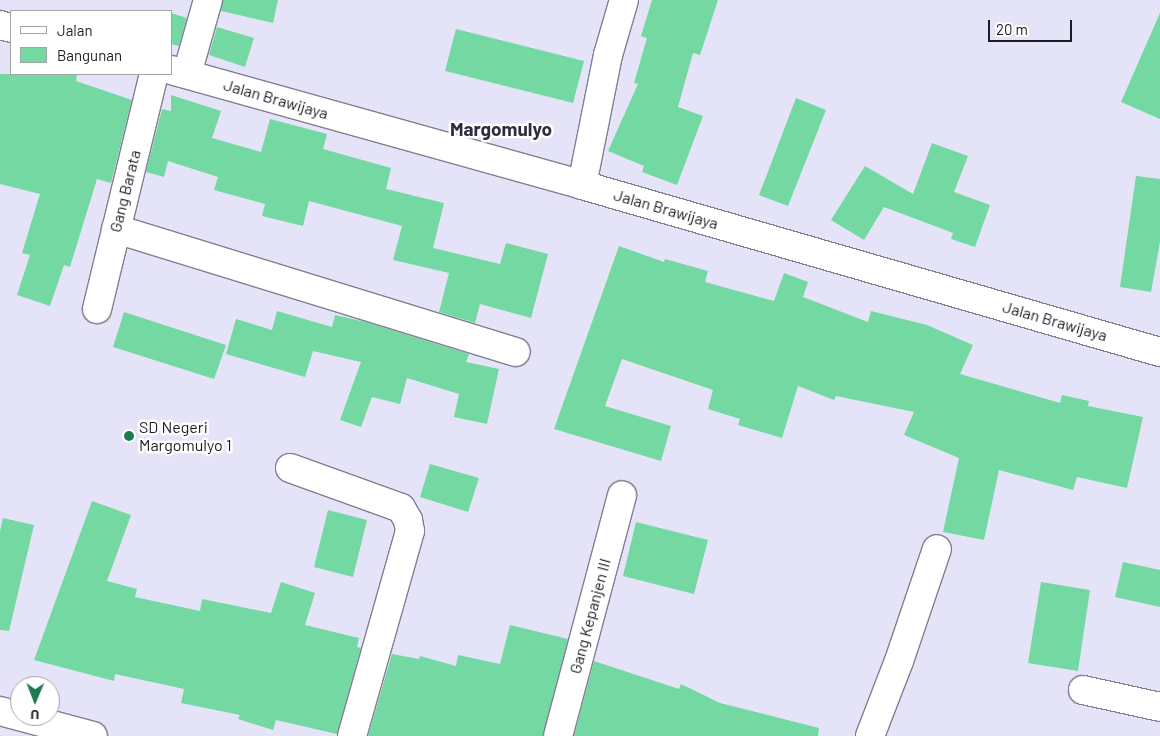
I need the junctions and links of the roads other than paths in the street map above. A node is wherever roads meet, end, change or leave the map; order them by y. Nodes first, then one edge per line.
1 (208, 0) edge
2 (624, 0) edge
3 (179, 72) edge
4 (154, 75) edge
5 (582, 185) junction
6 (116, 230) junction
7 (97, 309) dead end
8 (516, 352) dead end
9 (1160, 352) edge
10 (290, 468) dead end
11 (622, 495) dead end
12 (938, 549) dead end
13 (1083, 690) dead end
14 (1160, 707) edge
15 (0, 711) edge
16 (93, 736) edge
17 (352, 736) edge
18 (558, 736) edge
19 (870, 736) edge

1 - 3 street
2 - 5 street
3 - 5 street, Jalan Brawijaya
4 - 6 street, Gang Barata
5 - 9 street, Jalan Brawijaya
6 - 7 street, Gang Barata
6 - 8 street
10 - 17 street
11 - 18 street, Gang Kepanjen III
12 - 19 street
13 - 14 street
15 - 16 street

